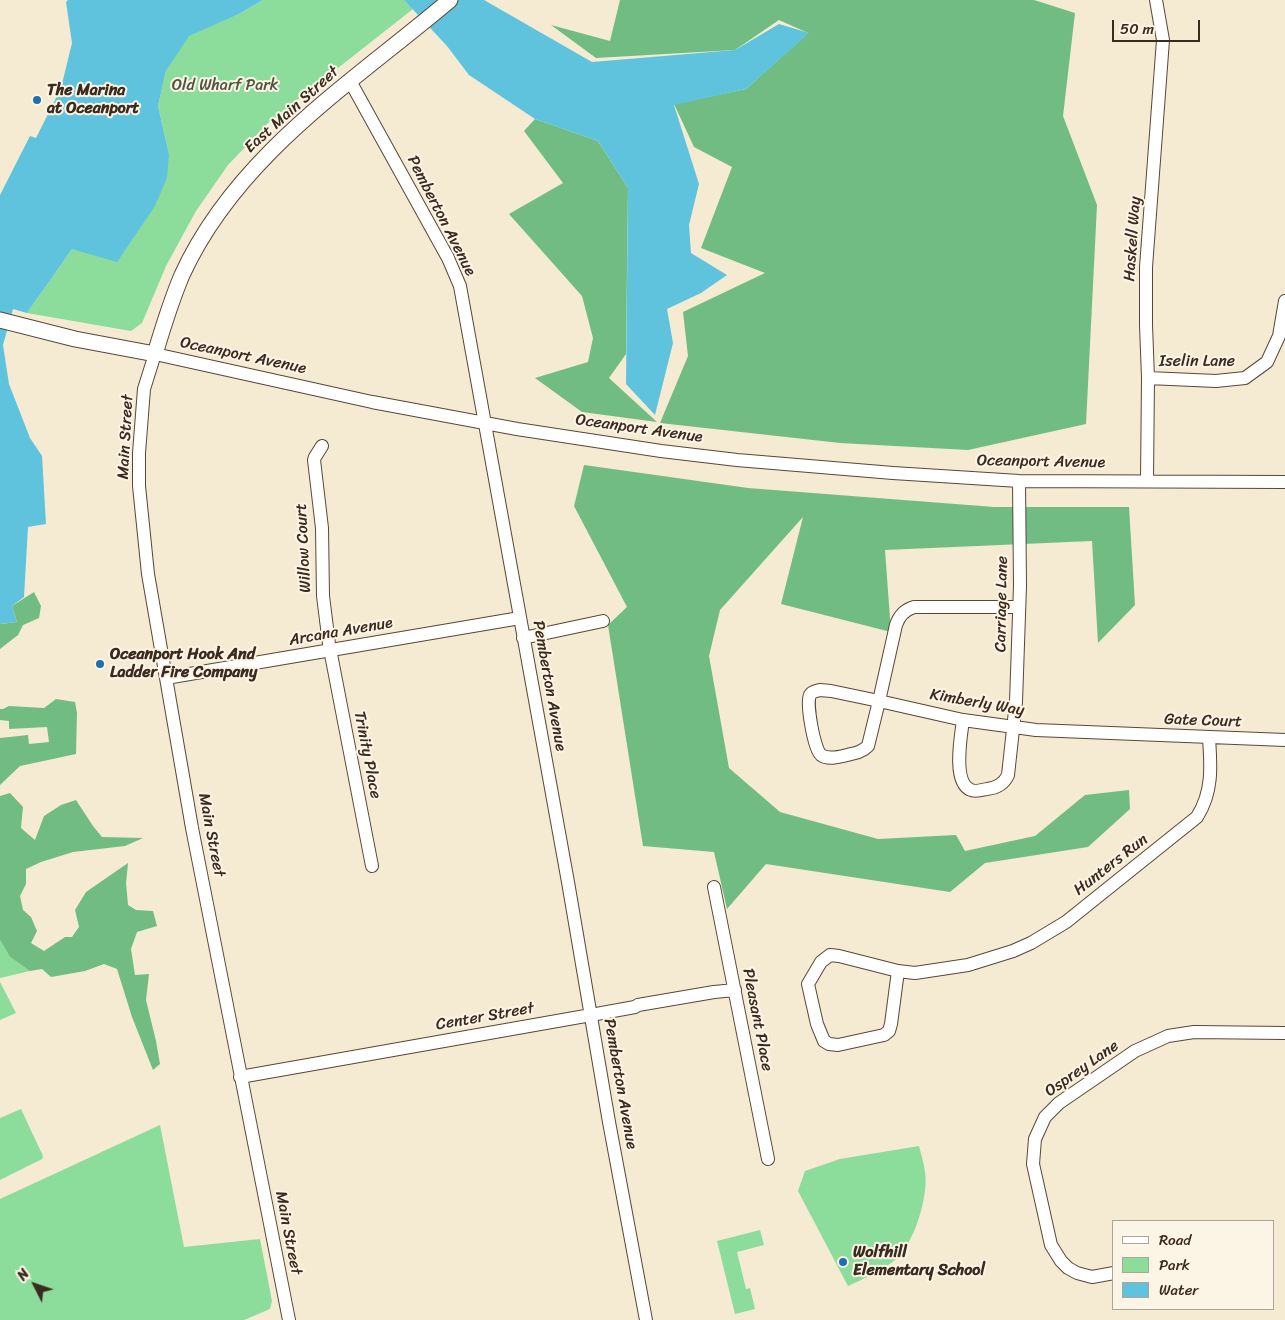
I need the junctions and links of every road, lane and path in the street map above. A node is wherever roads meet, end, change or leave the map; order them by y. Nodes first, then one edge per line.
1 (450, 0) edge
2 (1156, 0) edge
3 (350, 81) junction
4 (1285, 301) edge
5 (0, 320) edge
6 (155, 354) junction
7 (1148, 378) junction
8 (484, 423) junction
9 (322, 446) dead end
10 (1019, 481) junction
11 (1147, 481) junction
12 (1285, 482) edge
13 (1019, 607) junction
14 (520, 618) junction
15 (603, 621) dead end
16 (523, 638) junction
17 (331, 650) junction
18 (166, 678) junction
19 (879, 701) junction
20 (963, 720) junction
21 (1014, 727) junction
22 (1135, 734) joint
23 (1210, 738) junction
24 (1285, 740) edge
25 (372, 866) dead end
26 (714, 888) dead end
27 (898, 971) junction
28 (735, 990) junction
29 (591, 1015) junction
30 (1285, 1032) edge
31 (240, 1077) junction
32 (768, 1158) dead end
33 (1112, 1274) edge
34 (286, 1319) edge
35 (646, 1320) edge

1 - 3 main road, East Main Street
2 - 7 street, Haskell Way
3 - 6 main road, East Main Street
3 - 8 street, Pemberton Avenue
4 - 7 street, Iselin Lane
5 - 6 main road, Oceanport Avenue
6 - 8 street, Oceanport Avenue
6 - 18 street, Main Street
7 - 11 street, Haskell Way
8 - 10 street, Oceanport Avenue
8 - 14 street, Pemberton Avenue
9 - 17 street, Willow Court
10 - 11 street, Oceanport Avenue
10 - 13 street, Carriage Lane
11 - 12 street, Oceanport Avenue
13 - 19 street
13 - 21 street, Carriage Lane
14 - 16 street, Pemberton Avenue
14 - 17 street, Arcana Avenue
15 - 16 street
16 - 29 street, Pemberton Avenue
17 - 18 street, Arcana Avenue
17 - 25 street, Trinity Place
18 - 31 street, Main Street
19 - 19 street
19 - 20 street, Kimberly Way
20 - 21 street, Kimberly Way
20 - 21 street, Carriage Lane
21 - 22 street, Kimberly Way
22 - 23 street, Gate Court
23 - 24 street, Gate Court
23 - 27 street, Hunters Run
26 - 28 street, Pleasant Place
27 - 27 street
28 - 29 street, Center Street
28 - 32 street, Pleasant Place
29 - 31 street, Center Street
29 - 35 street, Pemberton Avenue
30 - 33 street, Osprey Lane
31 - 34 street, Main Street

